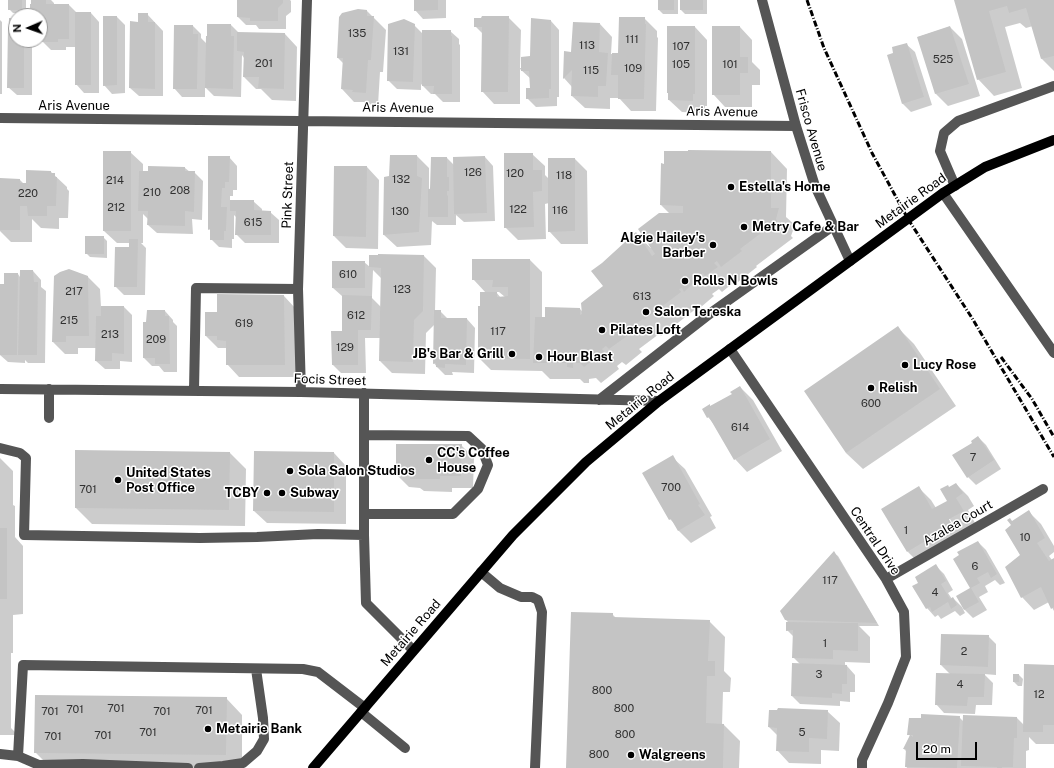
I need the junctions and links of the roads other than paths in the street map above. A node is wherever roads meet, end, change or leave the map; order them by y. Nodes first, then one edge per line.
1 (307, 0) edge
2 (762, 0) edge
3 (1054, 86) edge
4 (0, 118) edge
5 (303, 120) junction
6 (796, 126) junction
7 (1054, 140) edge
8 (954, 186) junction
9 (943, 193) junction
10 (833, 226) junction
11 (850, 262) junction
12 (298, 289) junction
13 (730, 349) junction
14 (1054, 352) edge
15 (0, 389) edge
16 (48, 389) junction
17 (194, 390) junction
18 (301, 392) junction
19 (364, 393) junction
20 (599, 400) junction
21 (659, 401) junction
22 (49, 418) dead end
23 (365, 434) junction
24 (0, 448) edge
25 (1043, 489) dead end
26 (364, 514) junction
27 (364, 535) junction
28 (481, 572) junction
29 (886, 580) junction
30 (413, 650) junction
31 (256, 669) junction
32 (363, 710) junction
33 (405, 748) dead end
34 (0, 754) edge
35 (18, 756) junction
36 (188, 768) edge
37 (199, 768) edge
38 (313, 768) edge
39 (535, 768) edge
40 (862, 768) edge

1 - 5 street, Pink Street
2 - 6 street, Frisco Avenue
3 - 8 street
4 - 5 street, Aris Avenue
5 - 6 street, Aris Avenue
5 - 12 street, Pink Street
6 - 10 street, Frisco Avenue
7 - 8 main road, Metairie Road
8 - 9 main road, Metairie Road
9 - 11 main road, Metairie Road
9 - 14 street
10 - 11 street, Frisco Avenue
10 - 20 street
11 - 13 main road, Metairie Road
12 - 17 street
12 - 18 street, Pink Street
13 - 21 main road, Metairie Road
13 - 29 street, Central Drive
15 - 16 street, Focis Street
16 - 17 street, Focis Street
16 - 22 street
17 - 18 street, Focis Street
18 - 19 street, Focis Street
19 - 20 street, Focis Street
19 - 23 street
20 - 21 street, Focis Street
21 - 28 main road, Metairie Road
23 - 26 street
23 - 26 street
24 - 27 street
25 - 29 street, Azalea Court
26 - 27 street
27 - 30 street
28 - 30 main road, Metairie Road
28 - 39 street
29 - 40 street, Central Drive
30 - 32 main road, Metairie Road
31 - 32 street
31 - 35 street
31 - 37 street
32 - 33 street
32 - 38 main road, Metairie Road
34 - 35 street
35 - 36 street

